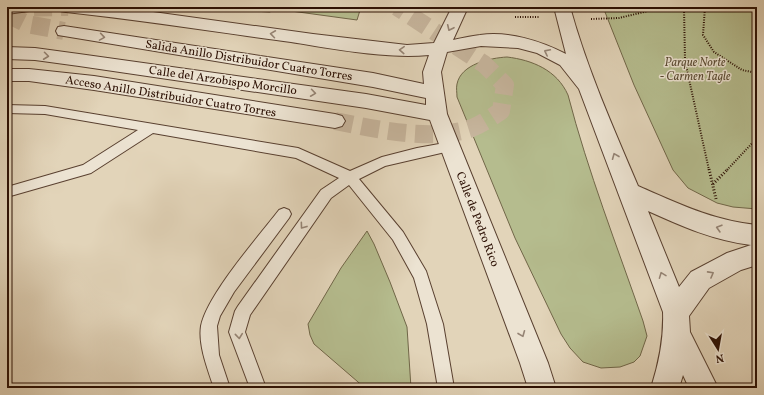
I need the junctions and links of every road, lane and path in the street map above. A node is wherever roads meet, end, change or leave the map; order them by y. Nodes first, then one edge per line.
1 (19, 7) edge
2 (23, 7) edge
3 (66, 7) tunnel mouth
4 (460, 7) edge
5 (562, 7) edge
6 (665, 7) edge
7 (684, 7) edge
8 (705, 7) edge
9 (7, 9) edge
10 (601, 20) dead end
11 (64, 31) tunnel mouth
12 (440, 48) junction
13 (7, 53) edge
14 (757, 73) edge
15 (7, 75) edge
16 (587, 86) junction
17 (434, 93) junction
18 (7, 109) edge
19 (437, 114) junction
20 (335, 121) tunnel mouth
21 (151, 128) junction
22 (757, 138) edge
23 (450, 147) junction
24 (350, 177) junction
25 (7, 192) edge
26 (630, 192) junction
27 (284, 214) dead end
28 (757, 235) edge
29 (757, 254) edge
30 (676, 323) junction
31 (222, 388) edge
32 (258, 388) edge
33 (446, 388) edge
34 (542, 388) edge
35 (666, 388) edge
36 (704, 388) edge

1 - 2 street
1 - 9 street
12 -> 3 street
4 -> 12 street, Calle de Pedro Rico
5 - 16 street
6 - 10 path
7 - 22 path
8 - 14 path
11 -> 17 street, Salida Anillo Distribuidor Cuatro Torres
16 -> 12 street
12 - 17 street, Calle de Pedro Rico
13 -> 19 street, Calle del Arzobispo Morcillo
15 - 20 street, Acceso Anillo Distribuidor Cuatro Torres
26 -> 16 street
17 - 19 street, Calle de Pedro Rico
18 - 21 lane
19 - 23 street, Calle de Pedro Rico
21 - 24 lane
21 - 25 lane
23 - 24 lane
23 -> 34 street, Calle de Pedro Rico
24 -> 32 lane
24 - 33 lane
28 -> 26 street
30 -> 26 street
27 - 31 lane
30 -> 29 street
30 - 35 street
30 - 36 street

